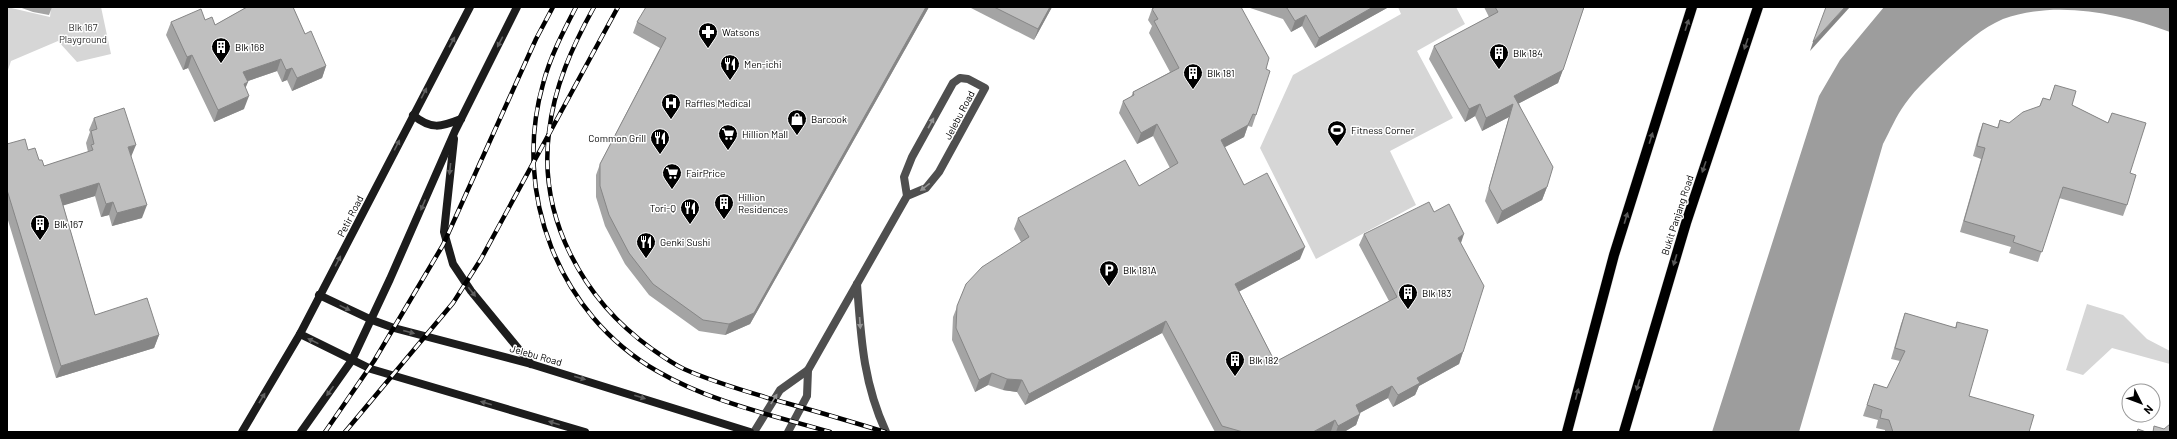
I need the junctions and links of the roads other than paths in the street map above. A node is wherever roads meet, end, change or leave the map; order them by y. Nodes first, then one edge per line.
1 (470, 7) edge
2 (517, 7) edge
3 (1692, 7) edge
4 (1758, 7) edge
5 (413, 115) junction
6 (461, 119) junction
7 (455, 131) junction
8 (907, 196) junction
9 (857, 284) junction
10 (319, 295) junction
11 (372, 320) junction
12 (300, 334) junction
13 (352, 360) junction
14 (531, 364) junction
15 (808, 370) junction
16 (242, 432) edge
17 (301, 432) edge
18 (584, 432) edge
19 (750, 432) edge
20 (754, 432) edge
21 (788, 432) edge
22 (886, 432) edge
23 (1567, 432) edge
24 (1624, 432) edge

5 -> 1 main road, Petir Road
2 -> 6 main road
23 -> 3 main road
4 -> 24 main road, Bukit Panjang Road
5 - 6 main road
10 -> 5 main road, Petir Road
6 - 7 main road
7 -> 11 main road
7 -> 14 main road
8 -> 8 street, Jelebu Road
8 - 9 street
9 - 15 street
9 -> 22 street
10 -> 11 main road, Jelebu Road
10 - 12 main road, Petir Road
11 - 13 main road
11 -> 14 main road, Jelebu Road
13 -> 12 main road
16 -> 12 main road, Petir Road
13 -> 17 main road
18 -> 13 main road
14 -> 19 main road, Jelebu Road
20 -> 15 street
15 - 21 street

